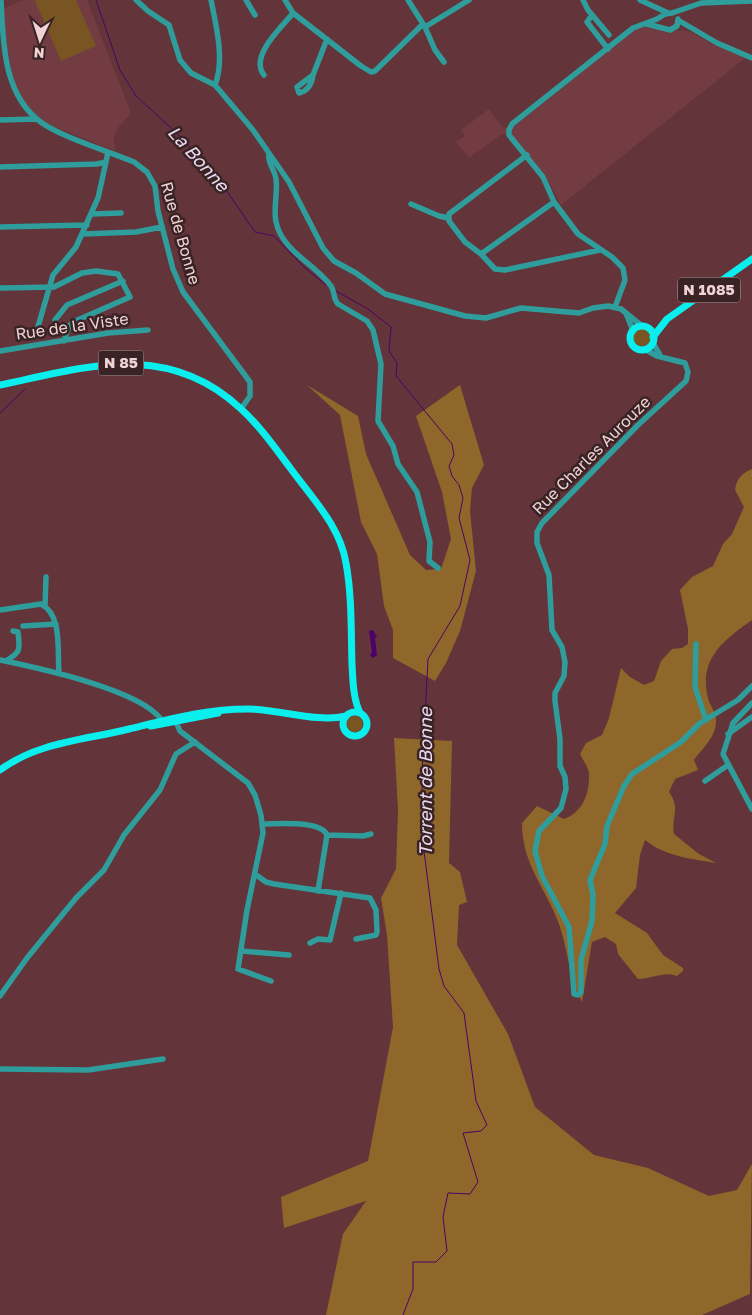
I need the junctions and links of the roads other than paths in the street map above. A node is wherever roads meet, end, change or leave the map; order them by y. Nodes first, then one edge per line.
1 (2, 0) edge
2 (136, 0) edge
3 (211, 0) edge
4 (246, 0) edge
5 (285, 0) edge
6 (469, 0) edge
7 (583, 0) edge
8 (640, 0) edge
9 (410, 1) edge
10 (752, 1) edge
11 (655, 6) junction
12 (687, 8) junction
13 (293, 13) junction
14 (670, 13) junction
15 (255, 15) dead end
16 (592, 15) junction
17 (658, 18) junction
18 (678, 19) junction
19 (643, 24) junction
20 (424, 26) junction
21 (658, 27) junction
22 (675, 29) junction
23 (690, 29) junction
24 (1, 33) edge
25 (609, 35) dead end
26 (327, 39) junction
27 (608, 49) junction
28 (752, 58) edge
29 (444, 62) dead end
30 (0, 64) edge
31 (7, 64) junction
32 (264, 75) dead end
33 (313, 75) dead end
34 (215, 85) junction
35 (36, 119) junction
36 (0, 120) edge
37 (108, 152) junction
38 (269, 154) junction
39 (527, 155) junction
40 (106, 162) junction
41 (0, 167) edge
42 (554, 202) junction
43 (411, 204) dead end
44 (121, 213) dead end
45 (91, 214) junction
46 (448, 218) junction
47 (87, 225) junction
48 (162, 227) junction
49 (0, 228) edge
50 (83, 234) junction
51 (600, 250) junction
52 (481, 254) junction
53 (752, 259) edge
54 (123, 281) junction
55 (50, 287) junction
56 (0, 288) edge
57 (615, 307) junction
58 (626, 313) junction
59 (667, 319) junction
60 (55, 320) dead end
61 (644, 326) junction
62 (148, 330) dead end
63 (633, 331) junction
64 (35, 337) dead end
65 (653, 340) junction
66 (64, 341) junction
67 (644, 349) junction
68 (0, 351) edge
69 (664, 358) junction
70 (0, 385) edge
71 (238, 406) junction
72 (438, 568) dead end
73 (46, 576) dead end
74 (45, 606) junction
75 (0, 610) edge
76 (56, 624) junction
77 (23, 626) dead end
78 (13, 631) dead end
79 (696, 644) dead end
80 (3, 660) edge
81 (59, 673) junction
82 (752, 686) edge
83 (354, 687) junction
84 (752, 702) edge
85 (233, 709) junction
86 (196, 712) junction
87 (360, 713) junction
88 (348, 715) junction
89 (321, 717) junction
90 (752, 717) edge
91 (161, 719) junction
92 (706, 720) junction
93 (176, 722) junction
94 (344, 727) junction
95 (130, 729) junction
96 (728, 734) junction
97 (195, 742) junction
98 (728, 765) junction
99 (0, 770) edge
100 (705, 781) dead end
101 (752, 809) edge
102 (263, 824) junction
103 (371, 834) dead end
104 (327, 835) junction
105 (254, 874) junction
106 (318, 891) junction
107 (341, 893) junction
108 (356, 939) dead end
109 (310, 943) dead end
110 (241, 951) junction
111 (289, 955) dead end
112 (271, 981) dead end
113 (0, 996) edge
114 (163, 1059) dead end
115 (0, 1069) edge

1 - 24 street, Rue de Bonne
2 - 34 street
3 - 34 street
4 - 15 street
5 - 13 street
6 - 20 street
7 - 16 street
8 - 11 street
9 - 20 street
10 - 12 street
11 - 14 street
11 - 17 street
12 - 14 street
12 - 18 street
13 - 26 street
13 - 32 street
14 - 17 street
14 - 18 street
16 - 25 street
16 - 27 street
17 - 19 street
17 - 21 street
18 - 22 street
18 - 23 street
19 - 21 street
19 - 27 street
20 - 26 street
20 - 29 street
21 - 22 street
22 - 23 street
23 - 28 street
24 - 31 street, Rue de Bonne
26 - 33 street
27 - 39 street
30 - 31 street
31 - 35 street, Rue de Bonne
34 - 38 street
35 - 36 street
35 - 37 street, Rue de Bonne
37 - 40 street
37 - 48 street, Rue de Bonne
38 - 57 street
38 - 72 street
39 - 42 street
39 - 46 street
40 - 41 street
40 - 45 street
42 - 51 street
42 - 52 street
43 - 46 street
44 - 45 street
45 - 47 street
46 - 52 street
47 - 49 street
47 - 50 street
48 - 50 street
48 - 71 street, Rue de Bonne
50 - 55 street
51 - 52 street
51 - 57 street
53 - 59 main road, N 1085
54 - 55 street
54 - 60 street
54 - 66 street
55 - 56 street
55 - 64 street
57 - 58 street
58 - 61 street
58 - 63 street
59 - 61 main road, N 1085
59 - 65 main road, N 1085
61 - 63 main road
61 - 65 main road
62 - 66 street, Rue de la Viste
63 - 67 main road
65 - 67 main road
65 - 69 street
66 - 68 street, Rue de la Viste
67 - 69 street, Rue Charles Aurouze
69 - 92 street, Rue Charles Aurouze
70 - 71 main road, N 85
71 - 83 main road, N 85
73 - 74 street
74 - 75 street
74 - 76 street
76 - 77 street
76 - 81 street
78 - 80 street
79 - 92 street
80 - 81 street
81 - 91 street
82 - 92 street, Rue Charles Aurouze
83 - 87 main road, N 85
83 - 88 main road, N 85
84 - 96 street
85 - 86 main road
85 - 89 main road
85 - 93 main road
86 - 91 main road
86 - 93 street
87 - 88 main road
87 - 94 main road
88 - 89 main road
88 - 94 main road
89 - 94 main road
90 - 96 street
91 - 95 main road
93 - 95 main road
93 - 97 street
95 - 99 main road
96 - 98 street
97 - 102 street
97 - 113 street
98 - 100 street
98 - 101 street
102 - 104 street
102 - 105 street
103 - 104 street
104 - 106 street
105 - 106 street
105 - 110 street
106 - 107 street
107 - 108 street
107 - 109 street
110 - 111 street
110 - 112 street
114 - 115 street

